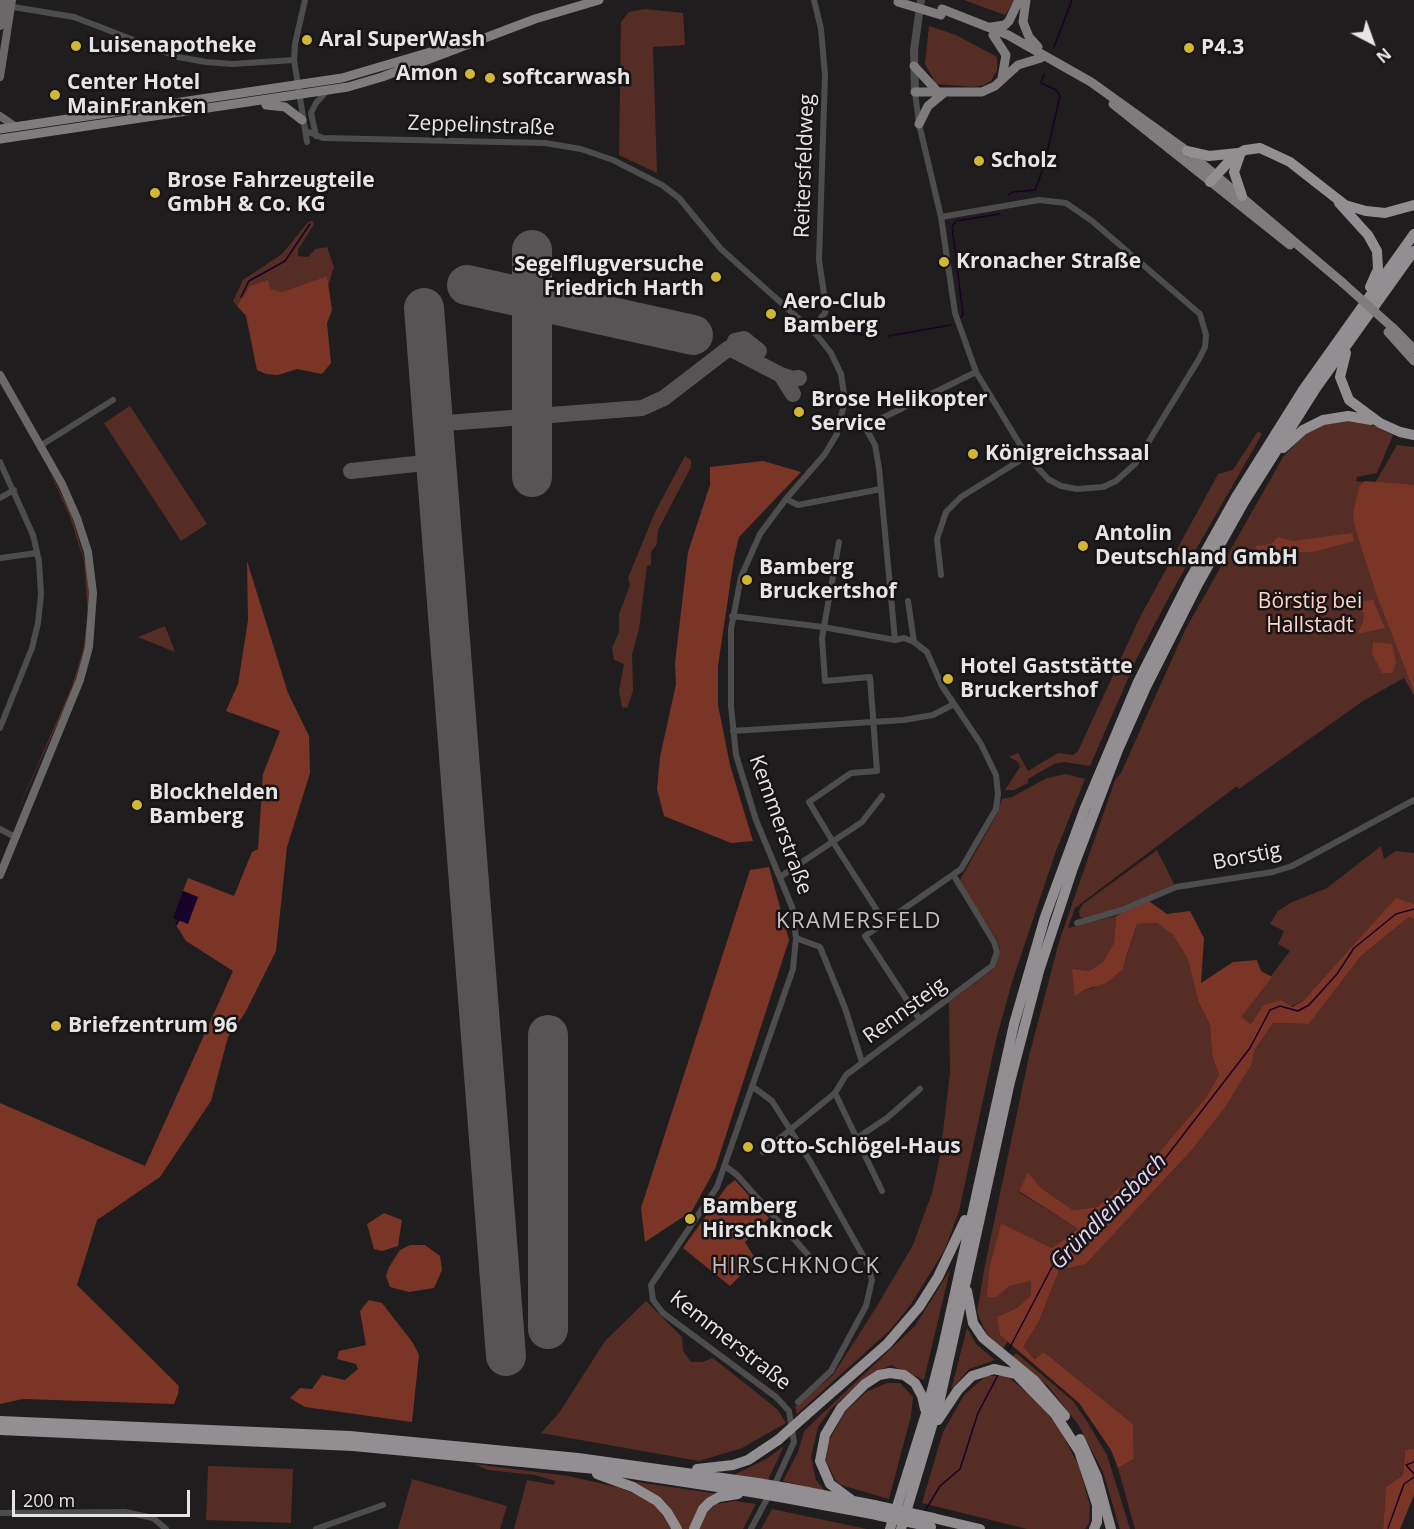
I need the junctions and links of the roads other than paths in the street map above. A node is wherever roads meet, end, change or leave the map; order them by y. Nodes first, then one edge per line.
1 (305, 0) edge
2 (576, 0) edge
3 (599, 0) edge
4 (813, 0) edge
5 (911, 0) edge
6 (921, 0) edge
7 (1019, 0) edge
8 (1026, 0) edge
9 (894, 1) edge
10 (8, 3) edge
11 (942, 12) junction
12 (0, 26) edge
13 (992, 31) junction
14 (1041, 55) junction
15 (294, 60) junction
16 (914, 66) junction
17 (380, 73) junction
18 (0, 77) edge
19 (1001, 81) junction
20 (297, 91) junction
21 (327, 91) junction
22 (915, 92) junction
23 (942, 92) junction
24 (252, 102) junction
25 (0, 116) edge
26 (302, 120) junction
27 (919, 124) junction
28 (17, 127) junction
29 (0, 129) edge
30 (306, 130) junction
31 (316, 136) junction
32 (0, 139) edge
33 (307, 142) dead end
34 (1187, 151) junction
35 (1241, 152) junction
36 (1213, 178) junction
37 (1331, 195) junction
38 (1242, 196) junction
39 (1414, 205) edge
40 (941, 217) junction
41 (1414, 234) edge
42 (1414, 251) edge
43 (1341, 285) junction
44 (1358, 312) junction
45 (1359, 328) junction
46 (811, 329) junction
47 (1390, 330) junction
48 (1414, 349) edge
49 (1414, 361) edge
50 (976, 372) junction
51 (0, 375) edge
52 (113, 400) dead end
53 (842, 420) junction
54 (1380, 423) junction
55 (864, 425) junction
56 (1414, 435) edge
57 (40, 446) junction
58 (1027, 456) junction
59 (0, 462) edge
60 (1264, 469) junction
61 (881, 489) junction
62 (14, 490) junction
63 (0, 498) edge
64 (786, 499) junction
65 (839, 542) dead end
66 (37, 553) junction
67 (0, 558) edge
68 (941, 575) dead end
69 (908, 601) dead end
70 (732, 616) junction
71 (823, 627) junction
72 (895, 640) junction
73 (914, 642) junction
74 (954, 704) junction
75 (874, 722) junction
76 (0, 728) edge
77 (733, 731) junction
78 (882, 796) dead end
79 (1414, 800) edge
80 (0, 829) edge
81 (15, 837) junction
82 (833, 842) junction
83 (0, 875) edge
84 (954, 876) junction
85 (780, 877) junction
86 (882, 923) junction
87 (1077, 923) dead end
88 (796, 938) junction
89 (920, 1020) junction
90 (862, 1062) junction
91 (753, 1087) junction
92 (920, 1089) dead end
93 (835, 1093) junction
94 (789, 1129) junction
95 (857, 1138) junction
96 (763, 1152) dead end
97 (725, 1166) junction
98 (882, 1191) dead end
99 (975, 1195) junction
100 (810, 1257) dead end
101 (966, 1282) junction
102 (1009, 1366) junction
103 (798, 1402) dead end
104 (925, 1417) junction
105 (0, 1421) edge
106 (0, 1430) edge
107 (931, 1430) junction
108 (580, 1467) junction
109 (679, 1470) junction
110 (755, 1490) junction
111 (786, 1493) junction
112 (853, 1501) junction
113 (383, 1505) dead end
114 (873, 1510) junction
115 (0, 1513) edge
116 (934, 1525) edge
117 (166, 1529) edge
118 (316, 1529) edge
119 (677, 1529) edge
120 (694, 1529) edge
121 (751, 1529) edge
122 (890, 1529) edge
123 (901, 1529) edge
124 (980, 1529) edge
125 (1094, 1529) edge
126 (1111, 1529) edge

1 - 15 street
2 - 17 main road
3 - 17 main road
4 - 46 street, Reitersfeldweg
5 - 11 main road
6 - 16 street
7 - 13 main road
8 - 14 main road
9 - 11 main road, bridge
10 - 12 main road
10 - 15 street
10 - 18 main road
11 - 13 main road
13 - 14 main road
13 - 19 main road
14 - 19 main road
14 - 34 main road
14 - 36 main road
15 - 20 street
16 - 22 street
16 - 23 main road
17 - 20 main road
17 - 21 main road
19 - 23 main road
20 - 21 main road
20 - 24 main road
20 - 26 street
20 - 28 main road
21 - 31 street
22 - 23 main road
22 - 27 street
23 - 27 main road
24 - 26 main road
24 - 32 main road
25 - 28 main road
26 - 30 street
27 - 40 street
28 - 29 main road
30 - 31 street, Zeppelinstraße
30 - 33 street
31 - 46 street, Zeppelinstraße
34 - 35 highway
34 - 36 main road
35 - 36 highway
35 - 37 highway
35 - 38 highway
36 - 38 main road
36 - 43 main road
37 - 39 highway
37 - 44 highway
38 - 43 main road
40 - 50 street
40 - 58 street
41 - 44 highway
42 - 45 highway
43 - 47 main road
44 - 99 highway
45 - 54 highway
45 - 60 highway
46 - 53 street, Zeppelinstraße
47 - 48 main road
47 - 49 main road
50 - 55 street
50 - 58 street
51 - 57 main road
52 - 57 street
53 - 55 street
53 - 64 street, Kemmerstraße
54 - 56 highway
54 - 60 highway
55 - 61 street
57 - 81 main road
58 - 68 street
59 - 62 street
60 - 101 highway
61 - 64 street
61 - 72 street
62 - 63 street
62 - 66 street
64 - 70 street, Kemmerstraße
65 - 71 street
66 - 67 street
66 - 76 street
69 - 73 street
70 - 71 street
70 - 77 street, Kemmerstraße
71 - 72 street
71 - 75 street
72 - 73 street
73 - 74 street
74 - 75 street
74 - 84 street
75 - 77 street
75 - 82 street
77 - 85 street, Kemmerstraße
78 - 82 street
79 - 87 street, Borstig
80 - 81 street
81 - 83 main road
82 - 85 street
82 - 86 street
84 - 86 street
84 - 89 street, Rennsteig
85 - 88 street, Kemmerstraße
86 - 89 street
88 - 90 street
88 - 91 street, Kemmerstraße
89 - 90 street, Rennsteig
90 - 93 street, Rennsteig
91 - 94 street, Kemmerstraße
91 - 97 street, Kemmerstraße
92 - 95 street
93 - 94 street, Rennsteig
93 - 95 street
94 - 96 street, Rennsteig
94 - 103 street, Kemmerstraße
95 - 98 street
97 - 100 street
97 - 121 street, Kemmerstraße
99 - 104 highway
99 - 109 highway, bridge
101 - 102 highway
101 - 107 highway
102 - 107 highway
102 - 125 highway
102 - 126 highway
104 - 112 highway
104 - 122 highway
105 - 109 highway
106 - 108 highway
107 - 123 highway
108 - 110 highway
108 - 119 highway
109 - 110 highway
110 - 111 highway, bridge
110 - 120 highway
111 - 112 highway
111 - 114 highway
112 - 114 highway
113 - 118 street
114 - 116 highway, bridge
115 - 117 street
116 - 124 highway

